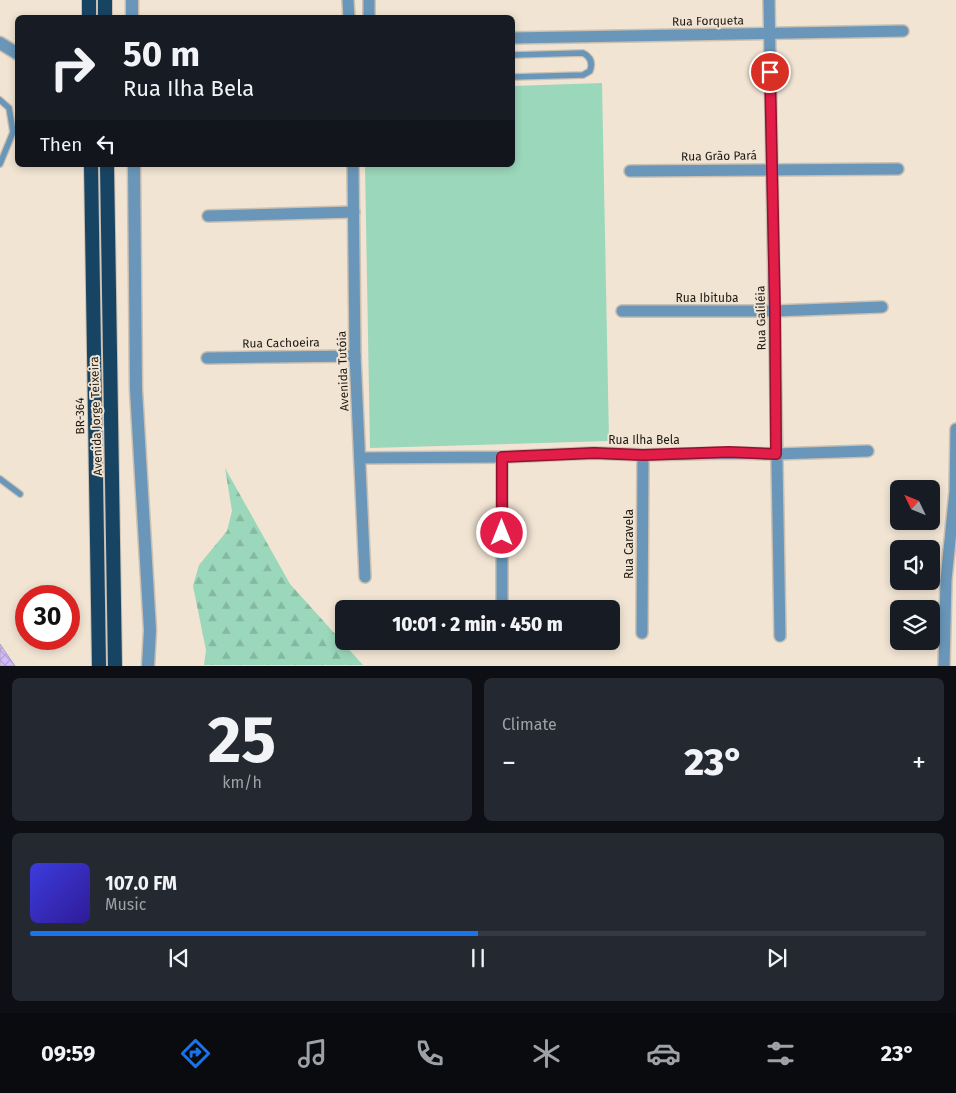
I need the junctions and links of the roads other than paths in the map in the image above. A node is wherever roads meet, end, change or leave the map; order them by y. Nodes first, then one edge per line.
1 (89, 0) edge
2 (105, 0) edge
3 (132, 0) edge
4 (348, 0) edge
5 (369, 0) edge
6 (769, 0) edge
7 (89, 15) edge
8 (105, 15) edge
9 (132, 15) edge
10 (349, 15) edge
11 (369, 15) edge
12 (903, 31) dead end
13 (770, 34) junction
14 (515, 38) edge
15 (0, 43) edge
16 (15, 52) edge
17 (515, 55) edge
18 (515, 78) edge
19 (0, 100) edge
20 (0, 164) edge
21 (91, 167) edge
22 (107, 167) edge
23 (134, 167) edge
24 (353, 167) edge
25 (772, 169) junction
26 (898, 169) dead end
27 (630, 171) dead end
28 (354, 212) junction
29 (208, 216) dead end
30 (882, 308) dead end
31 (622, 311) dead end
32 (775, 311) junction
33 (355, 356) junction
34 (207, 358) dead end
35 (956, 429) edge
36 (868, 451) dead end
37 (776, 454) junction
38 (643, 455) junction
39 (502, 457) junction
40 (360, 458) junction
41 (0, 479) edge
42 (955, 491) edge
43 (20, 494) dead end
44 (365, 577) dead end
45 (946, 580) junction
46 (956, 587) edge
47 (502, 600) edge
48 (642, 633) dead end
49 (780, 636) dead end
50 (99, 666) edge
51 (115, 666) edge
52 (148, 666) edge
53 (944, 666) edge

1 - 7 highway
2 - 8 highway
3 - 9 street
4 - 10 street
5 - 11 street
6 - 13 street, Rua Galiléia
12 - 13 street, Rua Forqueta
13 - 14 street, Rua Forqueta
13 - 25 street, Rua Galiléia
15 - 16 street
17 - 18 lane
19 - 20 lane
21 - 50 highway, BR-364 / BR-364
22 - 51 highway, Avenida Jorge Teixeira
23 - 52 street
24 - 28 street, Avenida Tutóia
25 - 26 street, Rua Grão Pará
25 - 27 street, Rua Grão Pará
25 - 32 street, Rua Galiléia
28 - 29 street
28 - 33 street, Avenida Tutóia
30 - 32 street, Rua Ibituba
31 - 32 street, Rua Ibituba
32 - 37 street, Rua Galiléia
33 - 34 street, Rua Cachoeira
33 - 40 street, Avenida Tutóia
35 - 42 street
36 - 37 street, Rua Ilha Bela
37 - 38 street, Rua Ilha Bela
37 - 49 street, Rua Galiléia
38 - 39 street, Rua Ilha Bela
38 - 48 street, Rua Caravela
39 - 40 street, Rua Ilha Bela
39 - 47 street
40 - 44 street, Avenida Tutóia
41 - 43 lane
42 - 45 street
45 - 46 street
45 - 53 street

